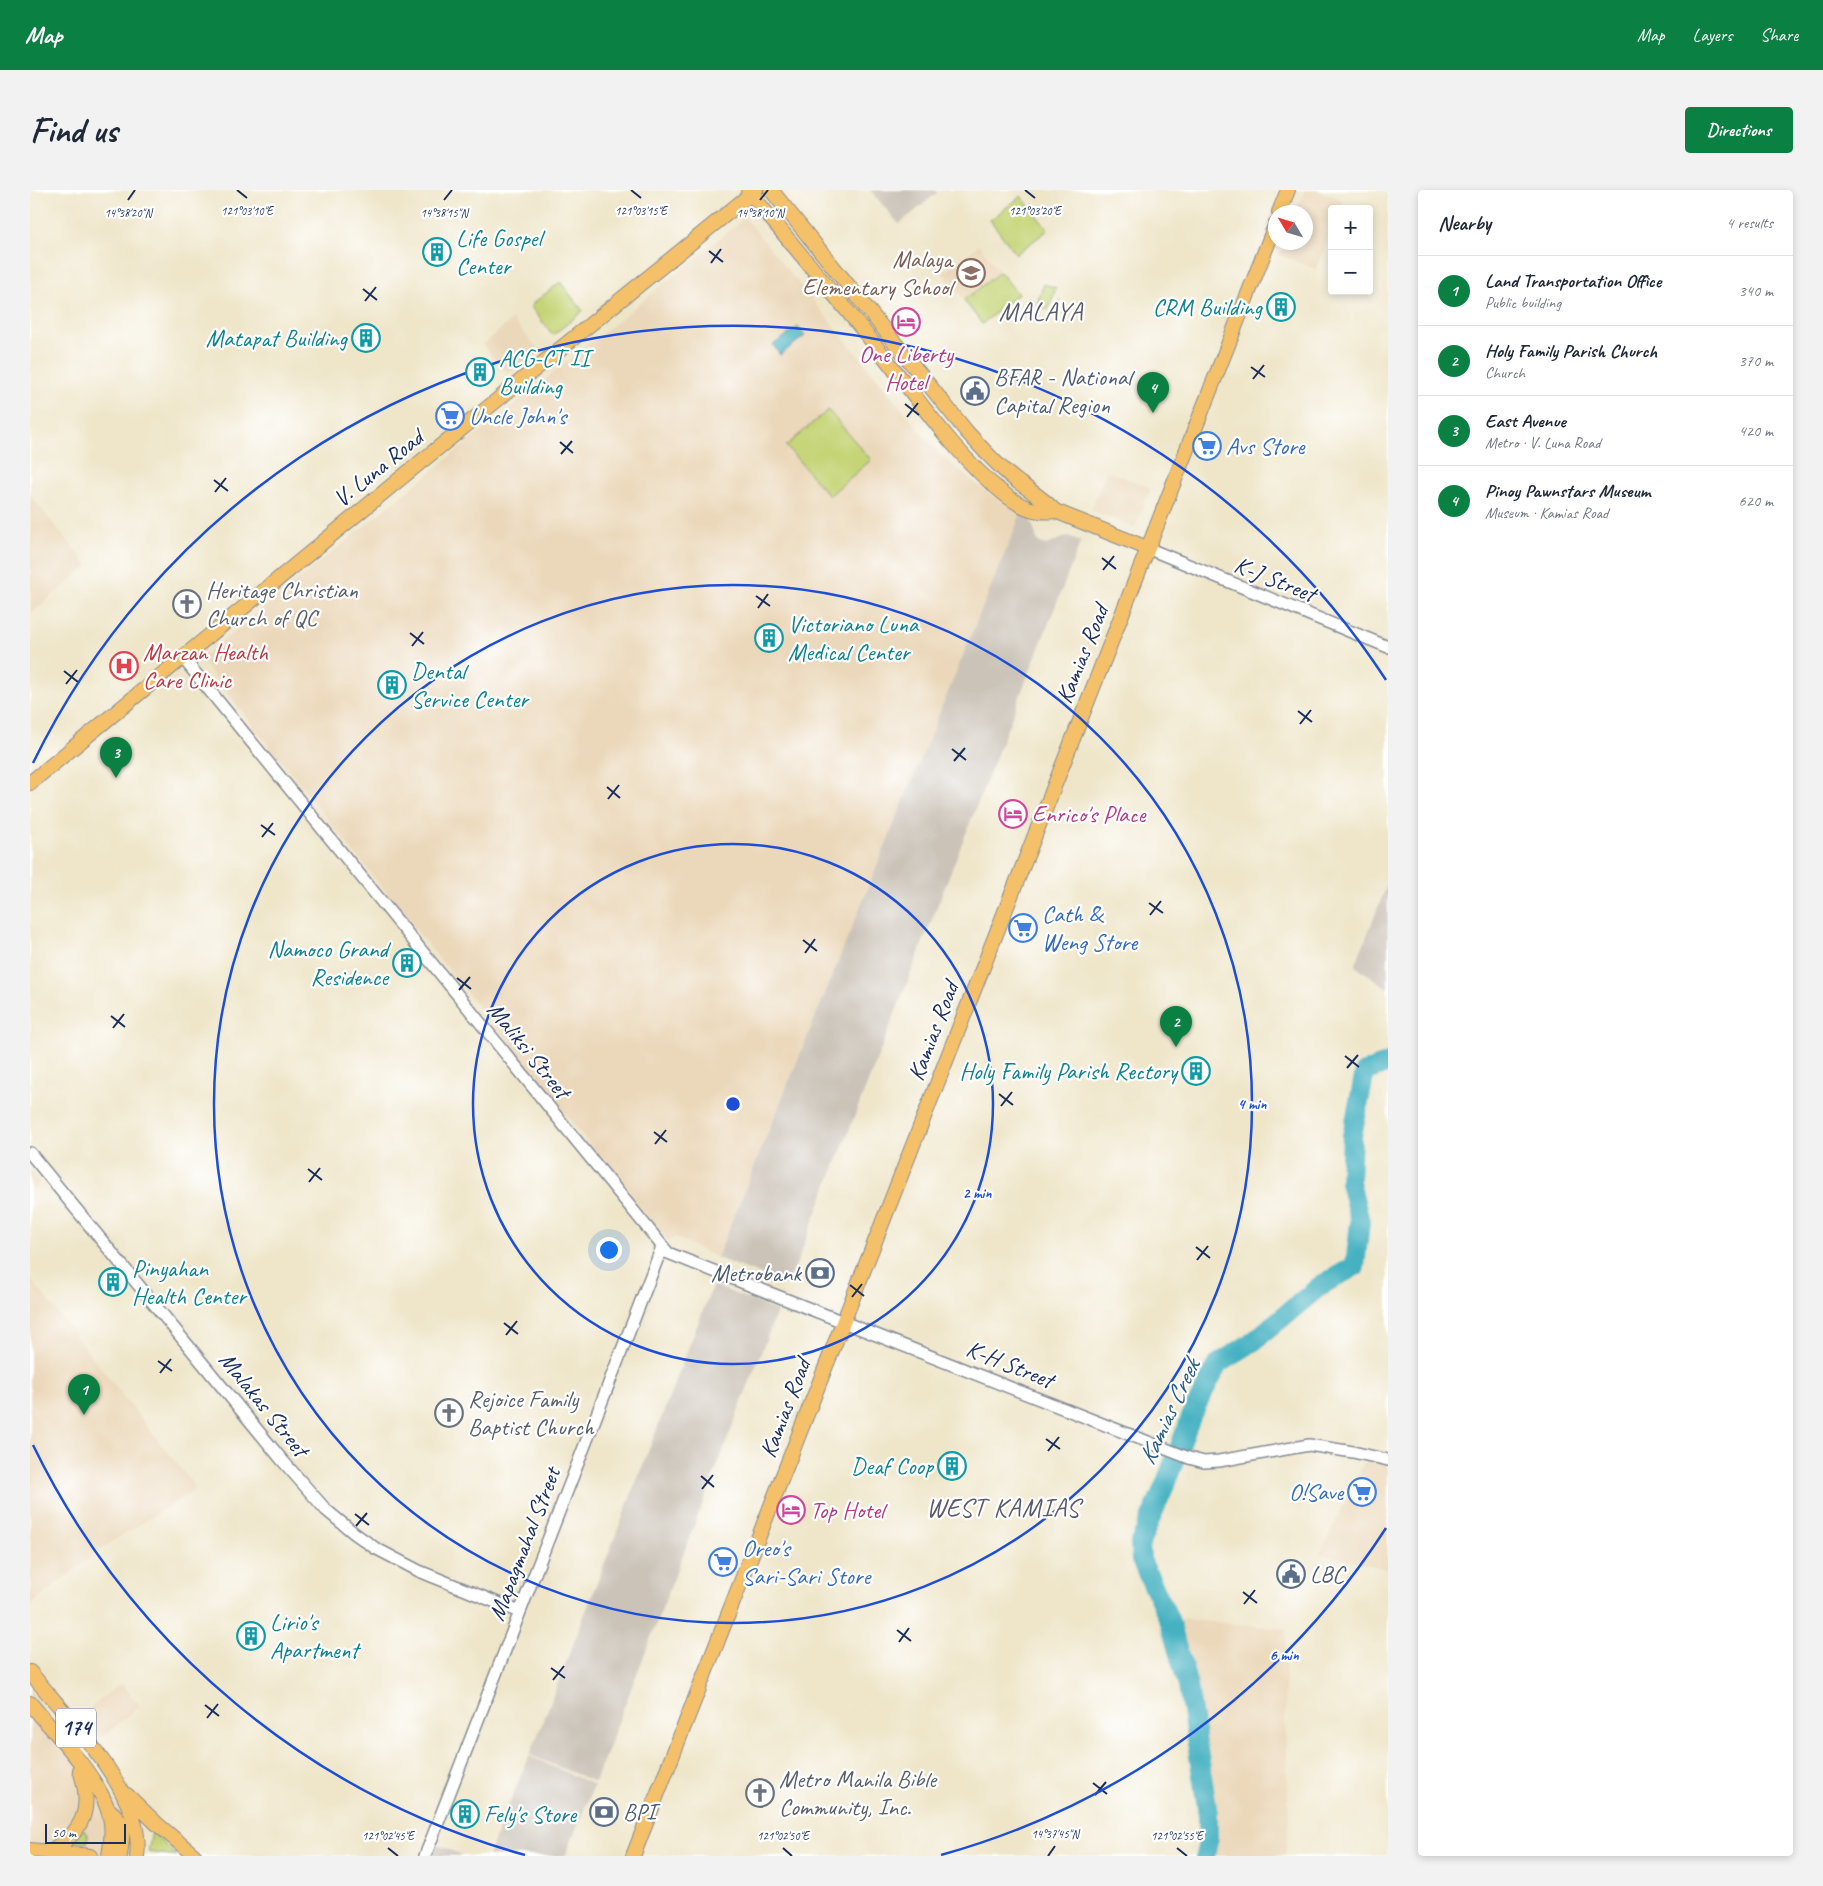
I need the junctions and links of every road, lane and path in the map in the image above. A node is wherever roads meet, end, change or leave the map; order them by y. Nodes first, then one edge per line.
1 (771, 190) edge
2 (1288, 190) edge
3 (752, 191) edge
4 (1283, 205) edge
5 (1268, 243) edge
6 (1055, 511) junction
7 (1147, 548) junction
8 (1388, 647) edge
9 (183, 658) junction
10 (30, 783) edge
11 (30, 1154) edge
12 (662, 1247) junction
13 (843, 1322) junction
14 (1388, 1460) edge
15 (520, 1612) junction
16 (30, 1672) edge
17 (30, 1703) edge
18 (77, 1760) junction
19 (120, 1787) junction
20 (107, 1809) junction
21 (30, 1850) edge
22 (48, 1852) junction
23 (90, 1856) edge
24 (109, 1856) edge
25 (120, 1856) edge
26 (137, 1856) edge
27 (195, 1856) edge
28 (425, 1856) edge
29 (633, 1856) edge

1 - 6 main road
2 - 4 main road
3 - 6 main road
3 - 9 main road, V. Luna Road
5 - 7 main road, Kamias Road
6 - 7 main road
7 - 8 street, K-J Street
7 - 13 main road, Kamias Road
9 - 10 main road, V. Luna Road
9 - 12 street, Maliksi Street
11 - 15 street, Malakas Street
12 - 13 street, Maliksi Street
12 - 15 street, Mapagmahal Street
13 - 14 street, K-H Street
13 - 29 main road, Kamias Road
15 - 28 street, Mapagmahal Street
16 - 19 main road, 174
17 - 18 main road, 174
18 - 20 main road, 174
18 - 22 main road
19 - 26 main road, 174
19 - 27 main road
20 - 24 main road, 174
20 - 25 main road
21 - 22 main road
22 - 23 main road

